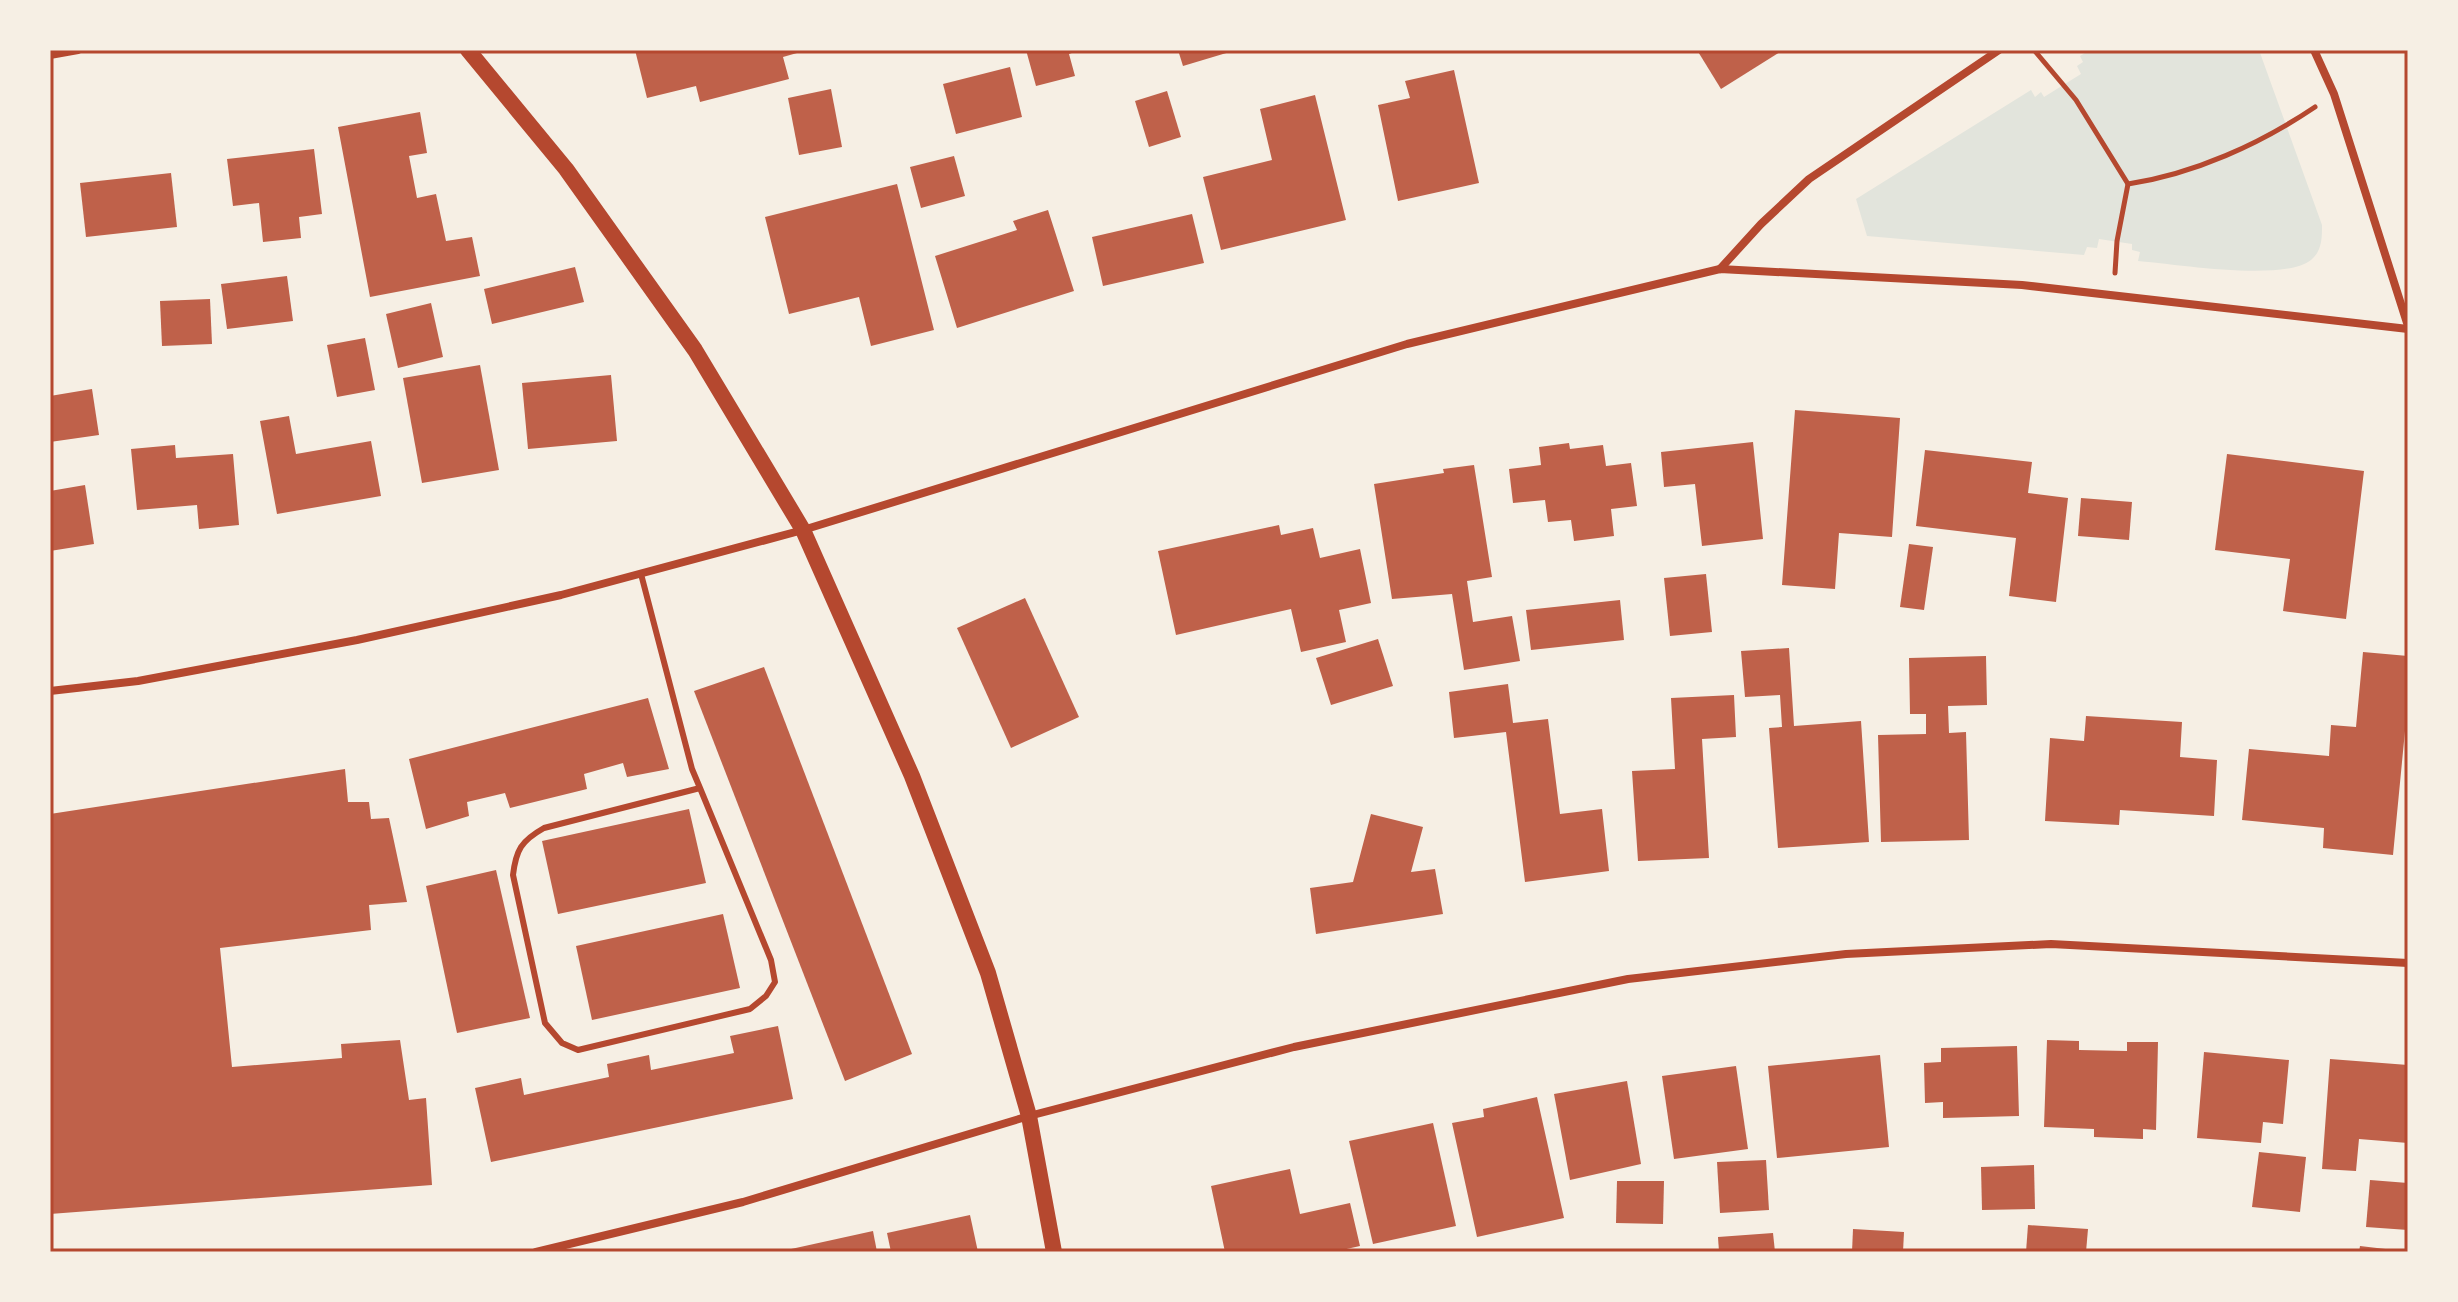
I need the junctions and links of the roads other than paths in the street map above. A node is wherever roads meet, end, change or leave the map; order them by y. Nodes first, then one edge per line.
1 (78, 50) edge
2 (468, 50) edge
3 (1999, 50) edge
4 (2314, 50) edge
5 (50, 55) edge
6 (1720, 269) junction
7 (2408, 328) edge
8 (803, 530) junction
9 (641, 574) junction
10 (50, 691) edge
11 (700, 788) junction
12 (2408, 963) edge
13 (1029, 1116) junction
14 (536, 1252) edge
15 (1054, 1252) edge

1 - 5 street
2 - 8 main road
3 - 6 street
4 - 7 street
6 - 7 street
6 - 8 street
8 - 9 street
8 - 13 main road
9 - 10 street
9 - 11 lane
11 - 11 lane
12 - 13 street
13 - 14 street
13 - 15 main road

